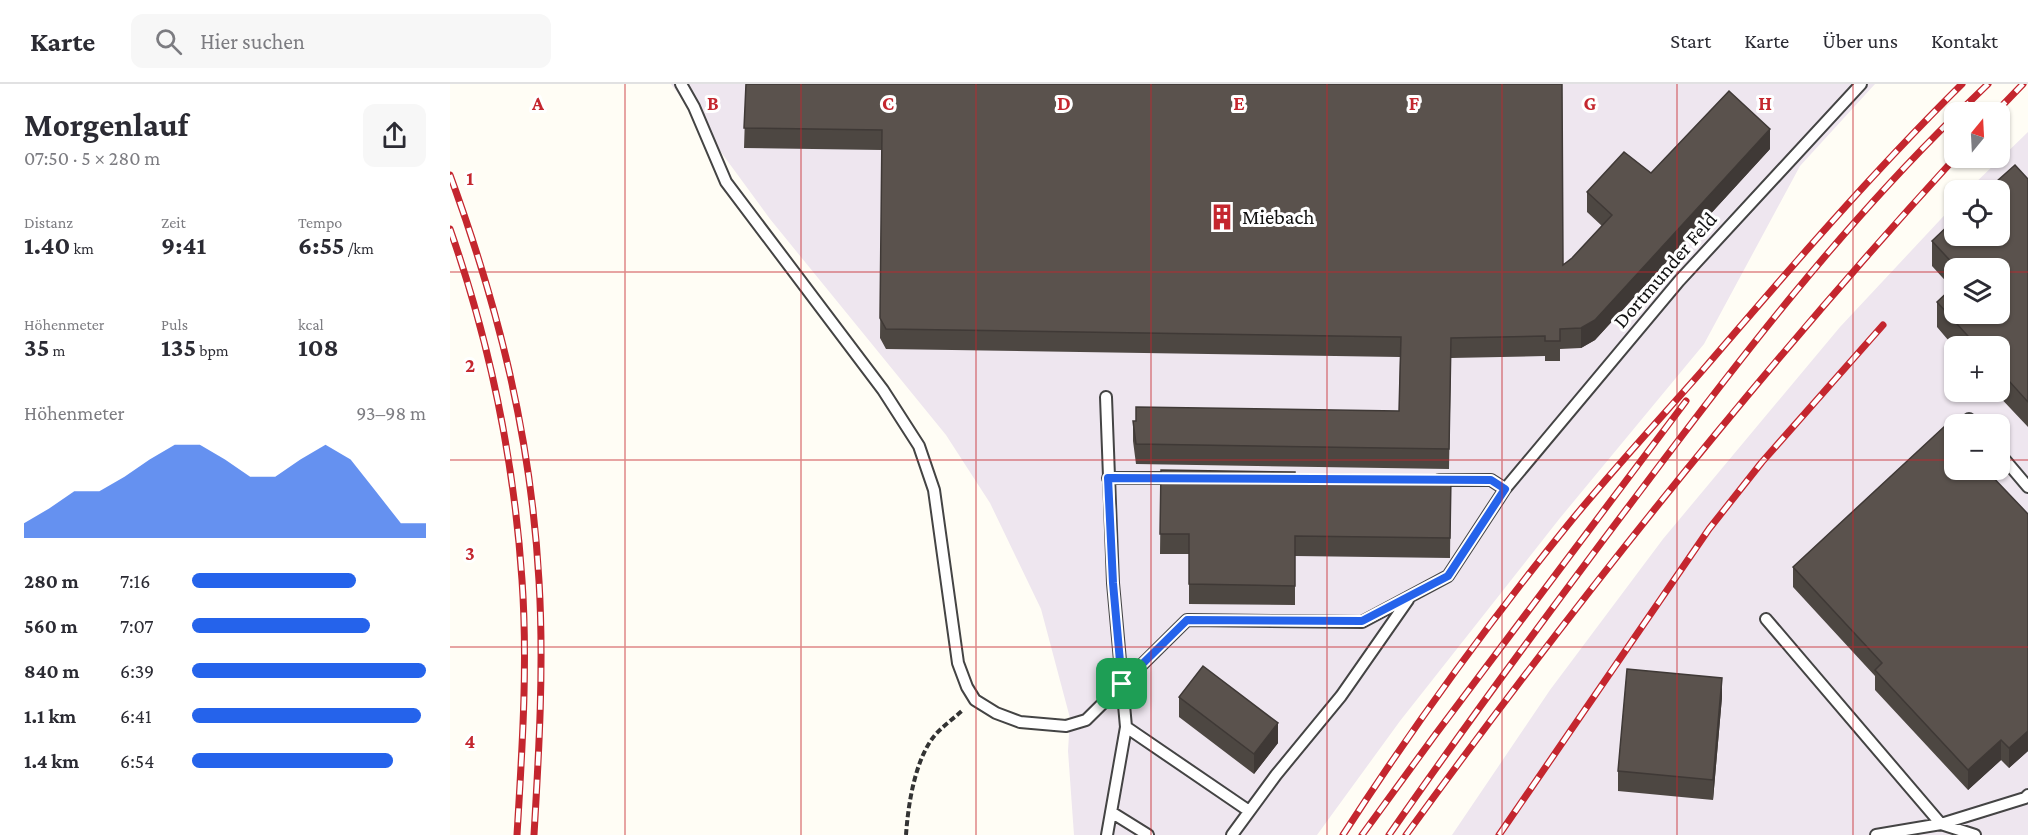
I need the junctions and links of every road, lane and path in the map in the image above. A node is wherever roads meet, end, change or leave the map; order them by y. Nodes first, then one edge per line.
1 (681, 84) edge
2 (1861, 84) edge
3 (1106, 397) dead end
4 (2010, 466) edge
5 (1108, 478) junction
6 (1180, 478) edge
7 (1431, 480) edge
8 (2028, 487) edge
9 (1505, 489) junction
10 (1410, 597) junction
11 (1766, 619) dead end
12 (1122, 684) junction
13 (975, 699) junction
14 (1125, 727) junction
15 (2028, 795) edge
16 (1249, 811) junction
17 (1111, 812) junction
18 (1941, 824) junction
19 (906, 835) edge
20 (1107, 835) edge
21 (1148, 835) edge
22 (1232, 835) edge
23 (1876, 835) edge
24 (1975, 835) edge

1 - 13 lane
2 - 9 lane, Dortmunder Feld
3 - 5 lane
4 - 8 lane
5 - 6 lane
5 - 12 lane
7 - 9 lane
9 - 10 lane, Dortmunder Feld
10 - 12 lane, Dortmunder Feld
10 - 16 lane
11 - 18 lane
12 - 13 lane, Dortmunder Feld
12 - 14 lane
13 - 19 path
14 - 16 lane
14 - 17 lane
15 - 18 lane
16 - 22 lane
17 - 20 lane
17 - 21 lane
18 - 23 lane
18 - 24 lane

